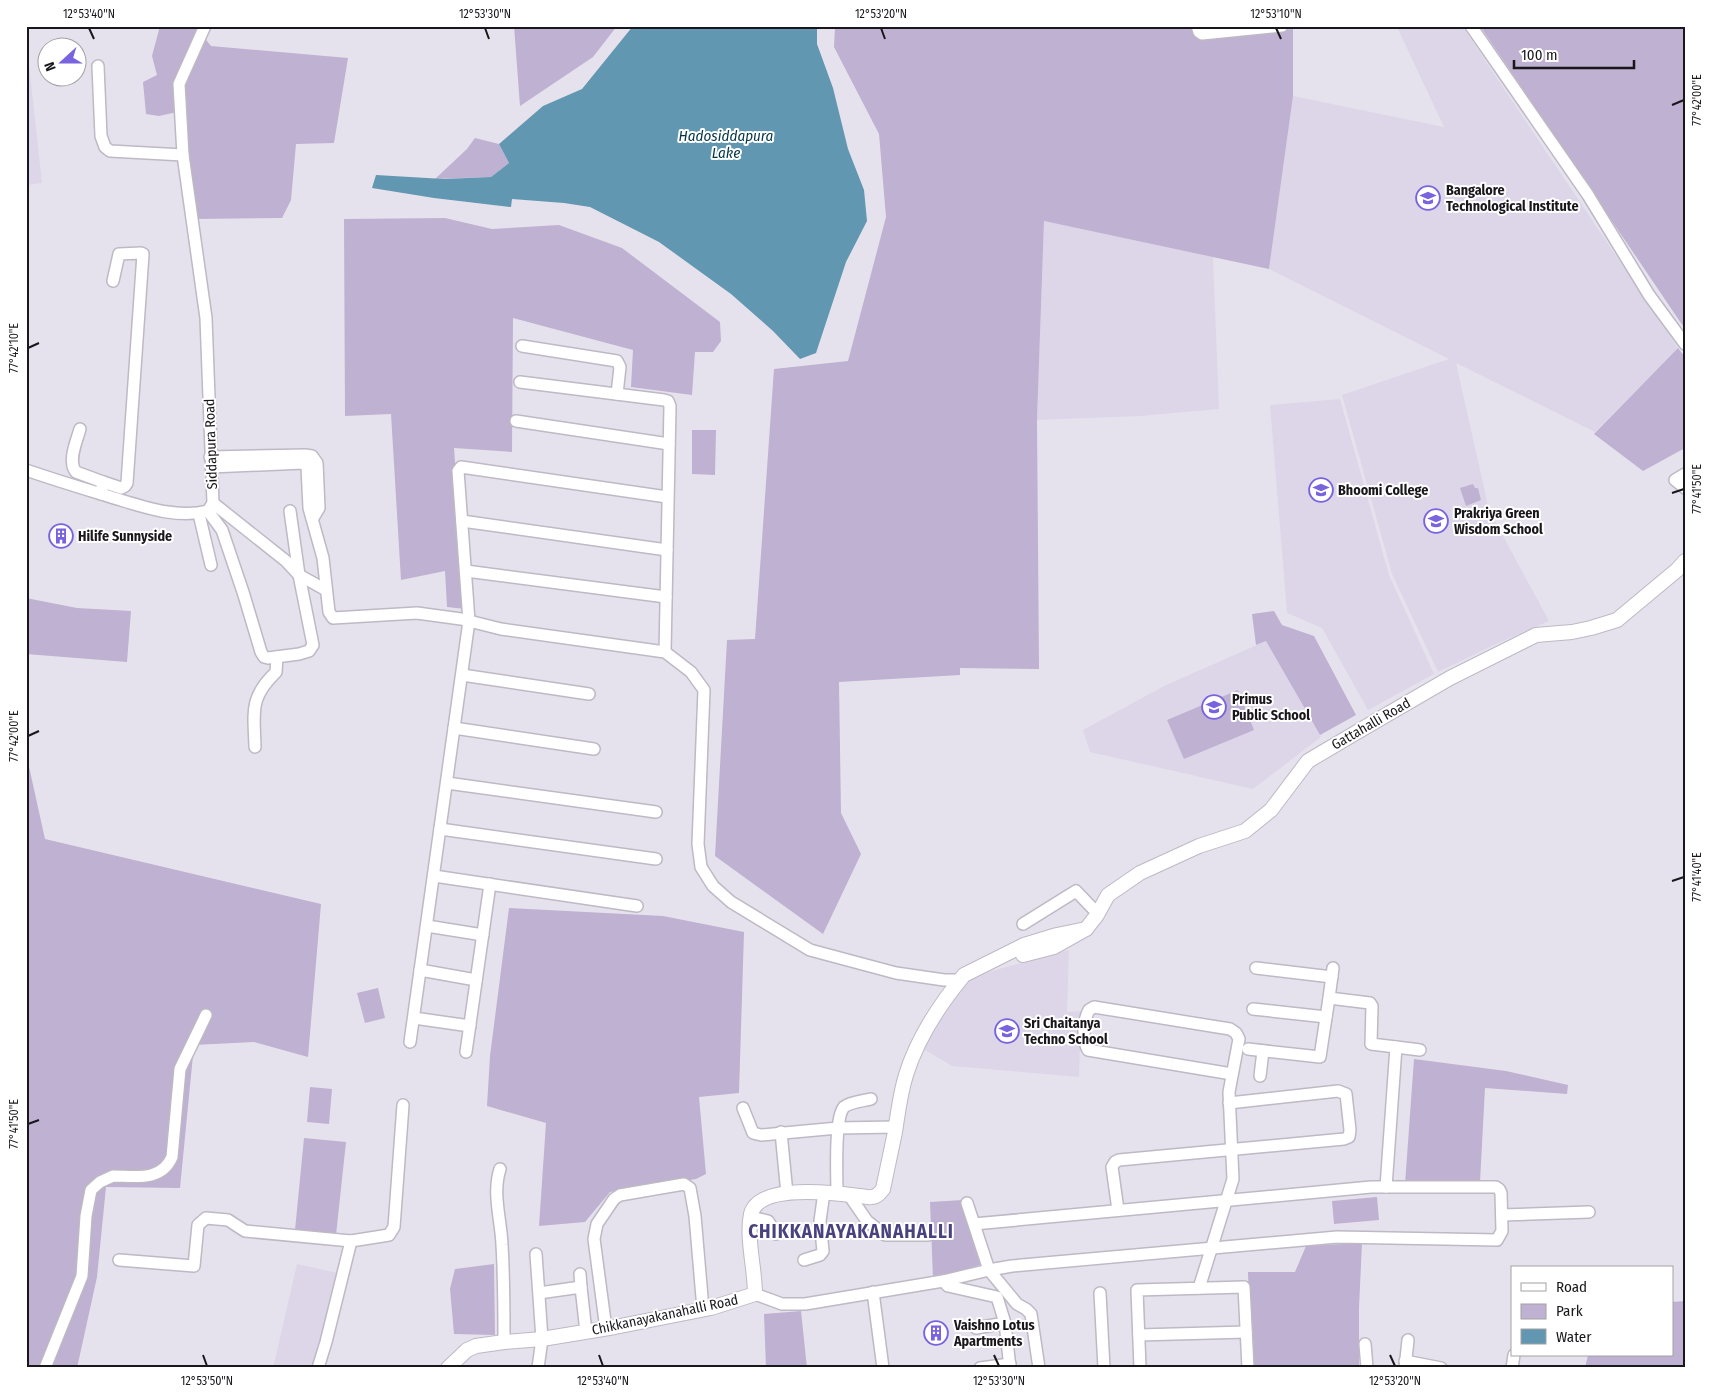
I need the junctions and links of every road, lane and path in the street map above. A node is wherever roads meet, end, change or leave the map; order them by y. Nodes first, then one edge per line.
1 (205, 26) edge
2 (1198, 26) edge
3 (1282, 26) edge
4 (1471, 26) edge
5 (98, 66) dead end
6 (183, 155) junction
7 (113, 281) dead end
8 (1685, 344) edge
9 (522, 346) dead end
10 (520, 382) dead end
11 (617, 394) junction
12 (516, 421) dead end
13 (80, 429) dead end
14 (669, 444) junction
15 (210, 462) junction
16 (26, 470) edge
17 (1685, 474) edge
18 (102, 488) junction
19 (1685, 488) edge
20 (668, 497) junction
21 (206, 509) junction
22 (290, 511) dead end
23 (462, 521) junction
24 (667, 550) junction
25 (1685, 561) edge
26 (212, 565) dead end
27 (466, 571) junction
28 (299, 574) junction
29 (326, 590) junction
30 (666, 597) junction
31 (469, 621) junction
32 (665, 652) junction
33 (277, 657) junction
34 (462, 675) junction
35 (589, 694) dead end
36 (454, 728) junction
37 (255, 747) dead end
38 (594, 749) dead end
39 (447, 783) junction
40 (656, 812) dead end
41 (440, 829) junction
42 (656, 859) dead end
43 (434, 876) junction
44 (490, 884) junction
45 (636, 906) dead end
46 (1098, 914) junction
47 (1023, 924) dead end
48 (427, 926) junction
49 (483, 935) junction
50 (1256, 968) dead end
51 (420, 970) junction
52 (476, 980) junction
53 (960, 980) junction
54 (1329, 998) junction
55 (1253, 1009) dead end
56 (206, 1015) dead end
57 (414, 1018) junction
58 (1326, 1018) junction
59 (470, 1026) junction
60 (410, 1042) dead end
61 (1396, 1048) junction
62 (1248, 1049) dead end
63 (1420, 1050) dead end
64 (1262, 1051) junction
65 (466, 1052) dead end
66 (1232, 1074) junction
67 (1260, 1076) dead end
68 (871, 1099) dead end
69 (1229, 1103) junction
70 (403, 1105) dead end
71 (743, 1108) dead end
72 (896, 1127) junction
73 (838, 1128) junction
74 (781, 1132) junction
75 (1232, 1150) junction
76 (500, 1169) dead end
77 (1386, 1187) junction
78 (787, 1194) junction
79 (837, 1194) junction
80 (1227, 1200) junction
81 (967, 1203) dead end
82 (1118, 1210) junction
83 (1588, 1212) dead end
84 (1502, 1215) junction
85 (751, 1217) junction
86 (974, 1224) junction
87 (776, 1234) dead end
88 (928, 1235) dead end
89 (351, 1240) junction
90 (1212, 1247) junction
91 (536, 1254) dead end
92 (119, 1260) dead end
93 (804, 1260) dead end
94 (989, 1270) junction
95 (580, 1274) dead end
96 (943, 1281) junction
97 (581, 1287) junction
98 (1199, 1288) junction
99 (539, 1292) junction
100 (873, 1292) junction
101 (1100, 1293) dead end
102 (755, 1294) junction
103 (704, 1309) junction
104 (1005, 1323) junction
105 (606, 1328) junction
106 (976, 1328) dead end
107 (586, 1332) junction
108 (1246, 1332) junction
109 (1139, 1335) junction
110 (542, 1340) junction
111 (1408, 1340) dead end
112 (504, 1342) junction
113 (1365, 1344) dead end
114 (1405, 1365) edge
115 (1010, 1366) edge
116 (450, 1367) edge
117 (45, 1368) edge
118 (318, 1368) edge
119 (538, 1368) edge
120 (883, 1368) edge
121 (980, 1368) edge
122 (1040, 1368) edge
123 (1104, 1368) edge
124 (1140, 1368) edge
125 (1248, 1368) edge
126 (1367, 1368) edge
127 (1441, 1368) edge

1 - 6 street, Siddapura Road
2 - 3 street
4 - 8 street
5 - 6 street
6 - 15 street, Siddapura Road
7 - 18 street
9 - 11 street
10 - 11 street
11 - 14 street
12 - 14 street
13 - 18 street
14 - 20 street
15 - 21 street, Siddapura Road
15 - 29 street
16 - 18 street
17 - 19 street
18 - 21 street
20 - 23 street
20 - 24 street
21 - 26 street, Siddapura Road
21 - 28 street
21 - 33 street
22 - 28 street
23 - 24 street
23 - 27 street
24 - 30 street
25 - 46 main road, Gattahalli Road
27 - 30 street
27 - 31 street
28 - 29 street
28 - 33 street
29 - 31 street
30 - 32 street
31 - 32 street
31 - 34 street
32 - 53 street
33 - 37 street
34 - 35 street
34 - 36 street
36 - 38 street
36 - 39 street
39 - 40 street
39 - 41 street
41 - 42 street
41 - 43 street
43 - 44 street
43 - 48 street
44 - 45 street
44 - 49 street
46 - 47 street
46 - 53 main road, Gattahalli Road
48 - 49 street
48 - 51 street
49 - 52 street
50 - 54 street
51 - 52 street
51 - 57 street
52 - 59 street
53 - 72 main road
54 - 58 street
54 - 61 street
55 - 58 street
56 - 117 street
57 - 59 street
57 - 60 street
58 - 64 street
59 - 65 street
61 - 63 street
61 - 77 street
62 - 64 street
64 - 67 street
66 - 66 street
66 - 69 street
68 - 73 street
69 - 75 street
69 - 75 street
70 - 89 street
71 - 74 street
72 - 73 street
72 - 79 main road
73 - 74 street
73 - 79 street
74 - 78 street
75 - 80 street
75 - 82 street
76 - 112 street
77 - 80 street
77 - 84 street
78 - 79 main road
78 - 85 main road
79 - 88 street
79 - 93 street
80 - 82 street
80 - 90 street
81 - 86 street
82 - 86 street
83 - 84 street
84 - 90 street
85 - 87 street
85 - 102 main road, Chikkanayakanahalli Road
86 - 94 street
89 - 92 street
89 - 118 street
90 - 94 street
90 - 98 street
91 - 99 street
94 - 96 street
94 - 122 street
95 - 97 street
96 - 100 street
96 - 104 street
97 - 99 street
97 - 107 street
98 - 108 street
98 - 109 street
99 - 110 street
100 - 102 street
100 - 120 street
101 - 123 street
102 - 103 main road, Chikkanayakanahalli Road
103 - 105 main road, Chikkanayakanahalli Road
103 - 105 street
104 - 106 street
104 - 115 street
105 - 107 main road, Chikkanayakanahalli Road
107 - 110 main road, Chikkanayakanahalli Road
108 - 109 street
108 - 125 street
109 - 124 street
110 - 112 main road, Chikkanayakanahalli Road
110 - 119 street
111 - 114 street
112 - 116 main road, Chikkanayakanahalli Road
113 - 126 street
114 - 127 street
115 - 121 street

